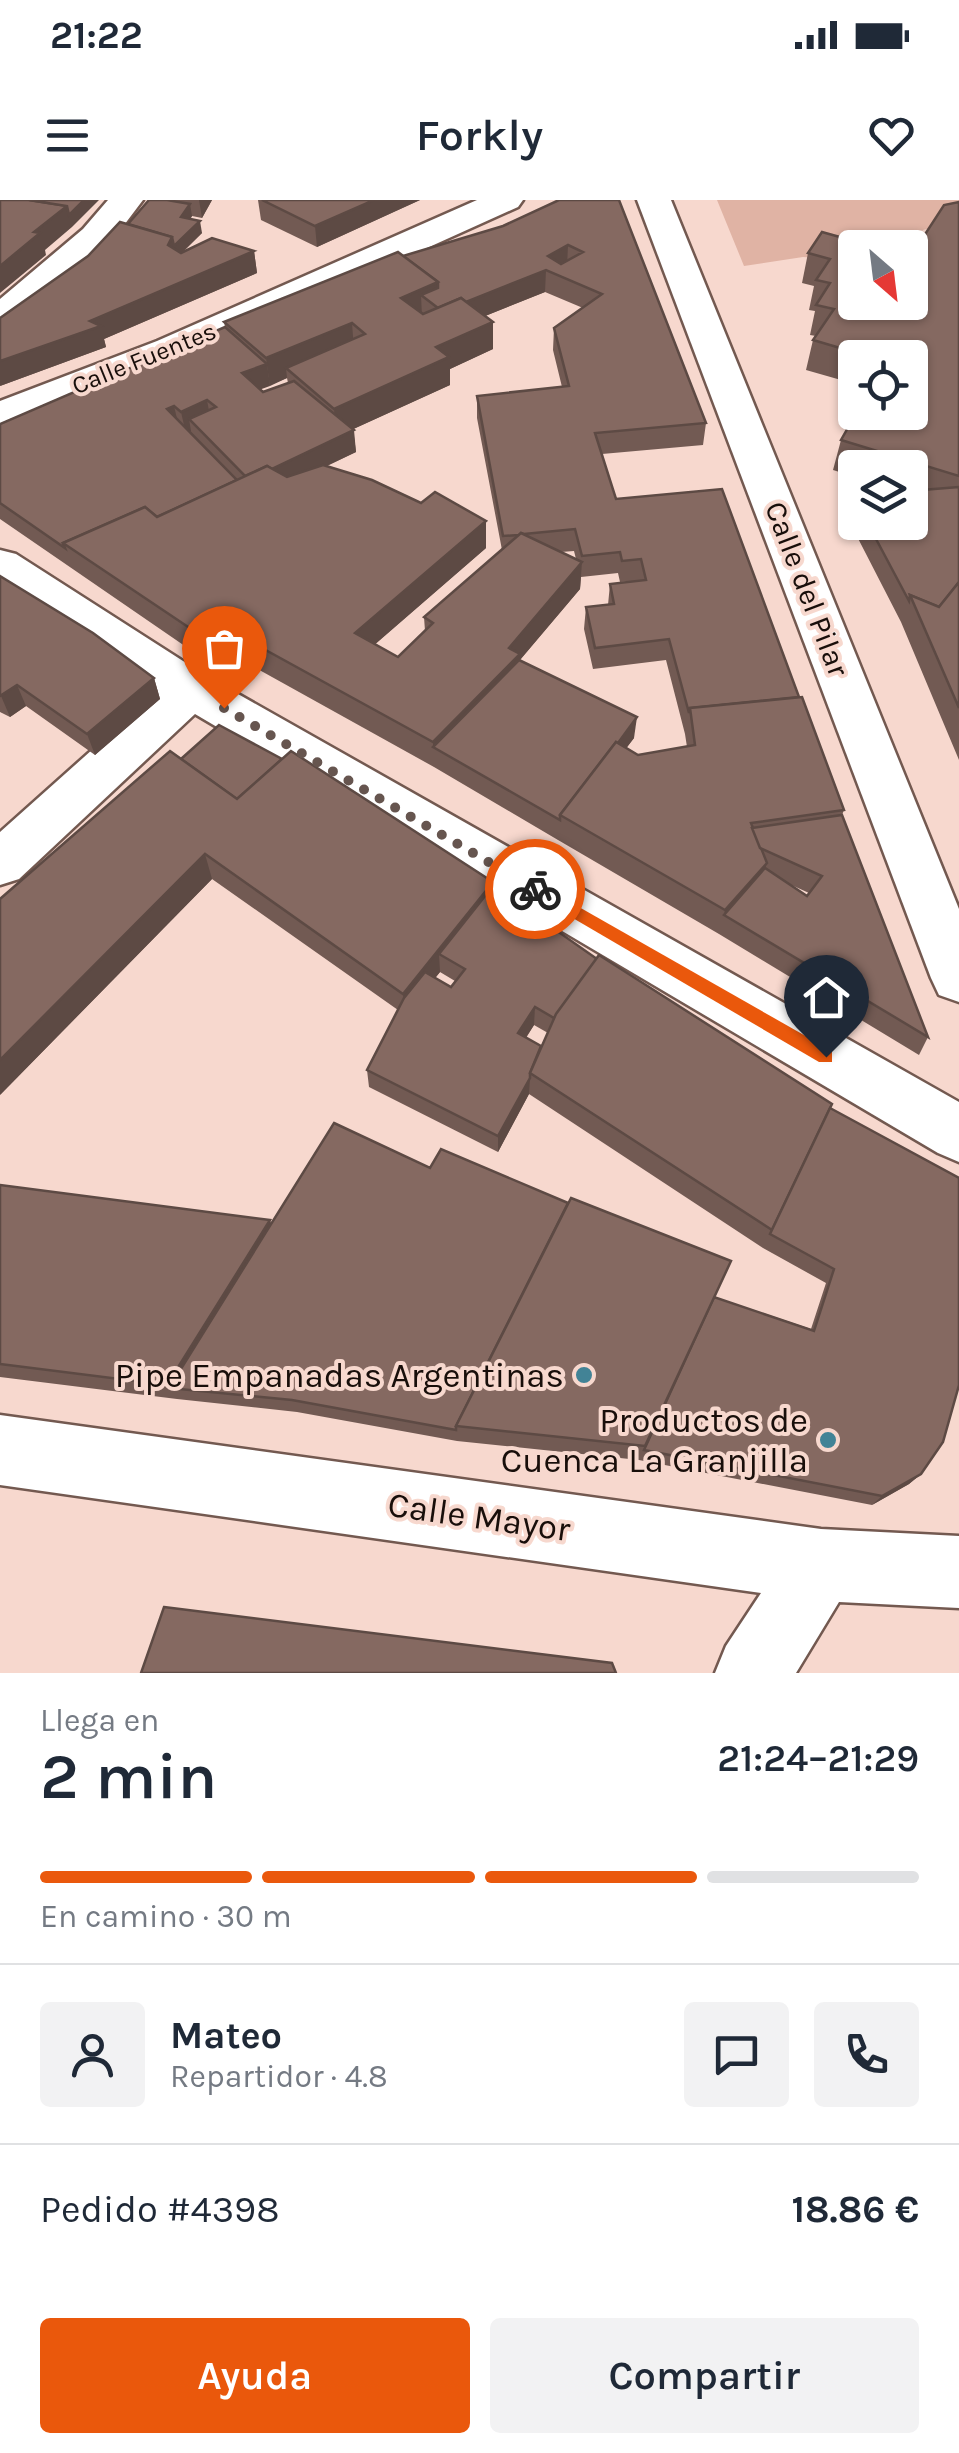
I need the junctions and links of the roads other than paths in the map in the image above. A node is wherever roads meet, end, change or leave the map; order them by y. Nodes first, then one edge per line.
1 (126, 200) edge
2 (506, 200) edge
3 (654, 200) edge
4 (0, 318) edge
5 (0, 414) edge
6 (0, 565) edge
7 (191, 689) junction
8 (0, 864) edge
9 (959, 978) edge
10 (959, 1134) edge
11 (0, 1450) edge
12 (821, 1565) junction
13 (959, 1572) edge
14 (752, 1673) edge

1 - 4 street
2 - 5 street, Calle Fuentes
3 - 9 street, Calle del Pilar
6 - 7 street
7 - 8 street
7 - 10 street
11 - 12 street, Calle Mayor
12 - 13 street, Calle Mayor
12 - 14 street

